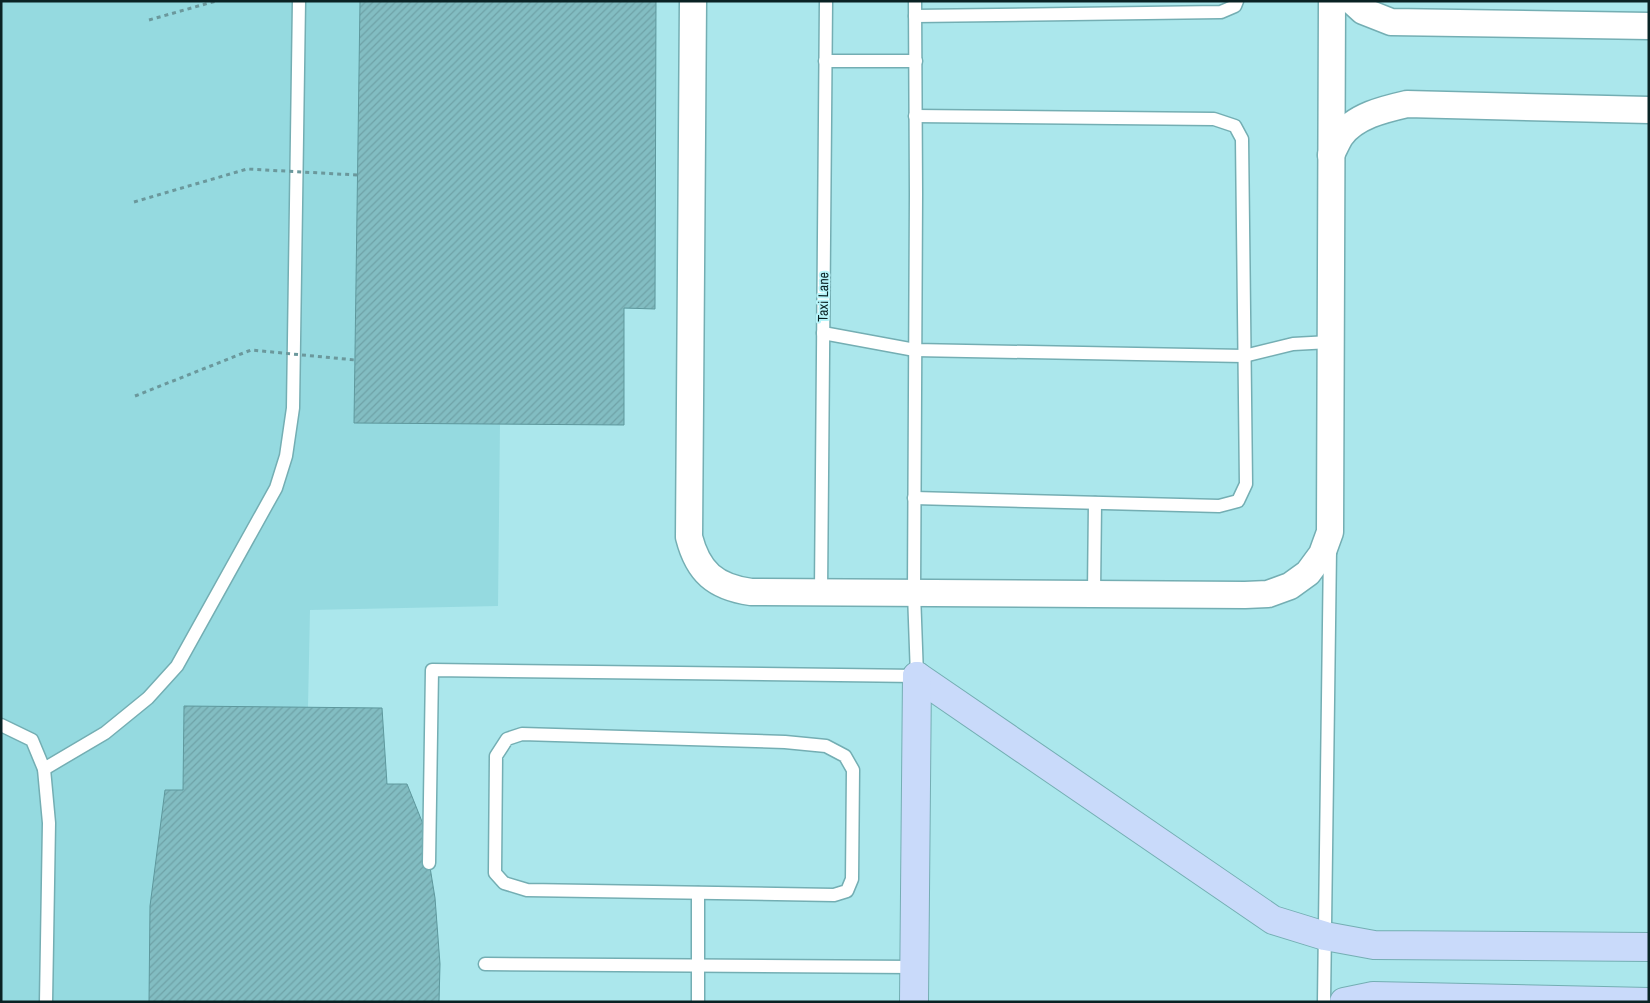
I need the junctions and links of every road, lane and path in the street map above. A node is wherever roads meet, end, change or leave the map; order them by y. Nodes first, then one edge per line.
1 (216, 1) edge
2 (299, 1) edge
3 (693, 1) edge
4 (826, 1) edge
5 (915, 1) edge
6 (1237, 1) edge
7 (1332, 1) edge
8 (1352, 1) edge
9 (915, 16) junction
10 (149, 20) dead end
11 (1649, 26) edge
12 (916, 61) junction
13 (825, 62) junction
14 (1649, 110) edge
15 (915, 116) junction
16 (1331, 154) junction
17 (357, 175) dead end
18 (134, 202) dead end
19 (823, 333) junction
20 (1330, 342) junction
21 (915, 350) junction
22 (1244, 356) junction
23 (355, 360) dead end
24 (135, 396) dead end
25 (914, 498) junction
26 (1095, 503) junction
27 (1330, 532) junction
28 (821, 592) junction
29 (914, 593) junction
30 (1094, 593) junction
31 (917, 676) junction
32 (1, 725) edge
33 (44, 769) junction
34 (429, 864) dead end
35 (698, 893) junction
36 (1324, 936) junction
37 (1649, 946) edge
38 (485, 964) dead end
39 (698, 966) junction
40 (914, 967) junction
41 (46, 1002) edge
42 (698, 1002) edge
43 (914, 1002) edge
44 (1324, 1002) edge
45 (1344, 1002) edge
46 (1649, 1002) edge

1 - 10 path
2 - 33 lane
3 - 28 street
4 - 13 lane, Taxi Lane
5 - 9 lane
6 - 9 lane
7 - 16 street
8 - 11 street
9 - 12 lane
12 - 13 lane
12 - 15 lane
13 - 19 lane, Taxi Lane
14 - 16 street
15 - 21 lane
15 - 22 lane
16 - 20 street
17 - 18 path, bridge
19 - 21 lane
19 - 28 lane, Taxi Lane
20 - 22 lane
20 - 27 street
21 - 22 lane
21 - 25 lane
22 - 26 lane
23 - 24 path, bridge
25 - 26 lane
25 - 29 lane
26 - 30 lane
27 - 30 street
27 - 36 lane
28 - 29 street
29 - 30 street
29 - 31 lane
31 - 34 lane
31 - 36 street
31 - 40 street
32 - 33 lane
33 - 41 lane
35 - 35 lane
35 - 39 lane
36 - 37 street
36 - 44 lane
38 - 39 lane
39 - 40 lane
39 - 42 lane
40 - 43 street
45 - 46 street

